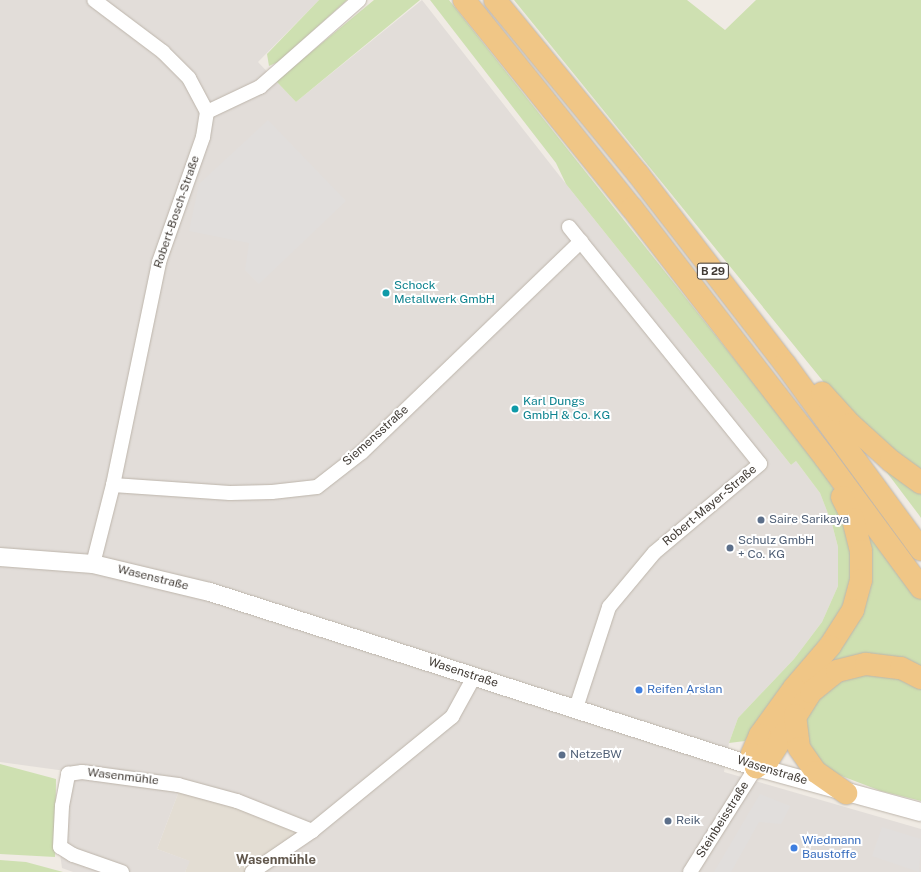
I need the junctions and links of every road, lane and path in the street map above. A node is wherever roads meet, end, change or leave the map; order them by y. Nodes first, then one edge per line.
1 (94, 0) edge
2 (359, 0) edge
3 (464, 0) edge
4 (495, 0) edge
5 (207, 112) junction
6 (569, 227) dead end
7 (581, 241) junction
8 (785, 364) junction
9 (826, 459) junction
10 (921, 483) edge
11 (112, 485) junction
12 (921, 550) edge
13 (0, 557) edge
14 (93, 564) junction
15 (921, 588) edge
16 (474, 677) junction
17 (921, 678) edge
18 (576, 708) junction
19 (795, 715) junction
20 (756, 767) junction
21 (846, 793) junction
22 (921, 812) edge
23 (312, 831) junction
24 (122, 872) edge
25 (252, 872) edge
26 (690, 872) edge

1 - 5 street
2 - 5 street
3 - 9 highway, B 29
4 - 8 highway, B 29
5 - 11 street, Robert-Bosch-Straße
6 - 7 street, Robert-Mayer-Straße
7 - 11 street, Siemensstraße
7 - 18 street, Robert-Mayer-Straße
8 - 10 highway
8 - 12 highway, B 29
9 - 15 highway, B 29
9 - 20 highway
11 - 14 street, Robert-Bosch-Straße
13 - 14 street, Wasenstraße
14 - 16 street, Wasenstraße
16 - 18 street, Wasenstraße
16 - 23 street
17 - 19 highway
18 - 20 street, Wasenstraße
19 - 20 highway
19 - 21 highway
20 - 21 street, Wasenstraße
20 - 26 street, Steinbeisstraße
21 - 22 street, Wasenstraße
23 - 24 street, Wasenmühle
23 - 25 street

